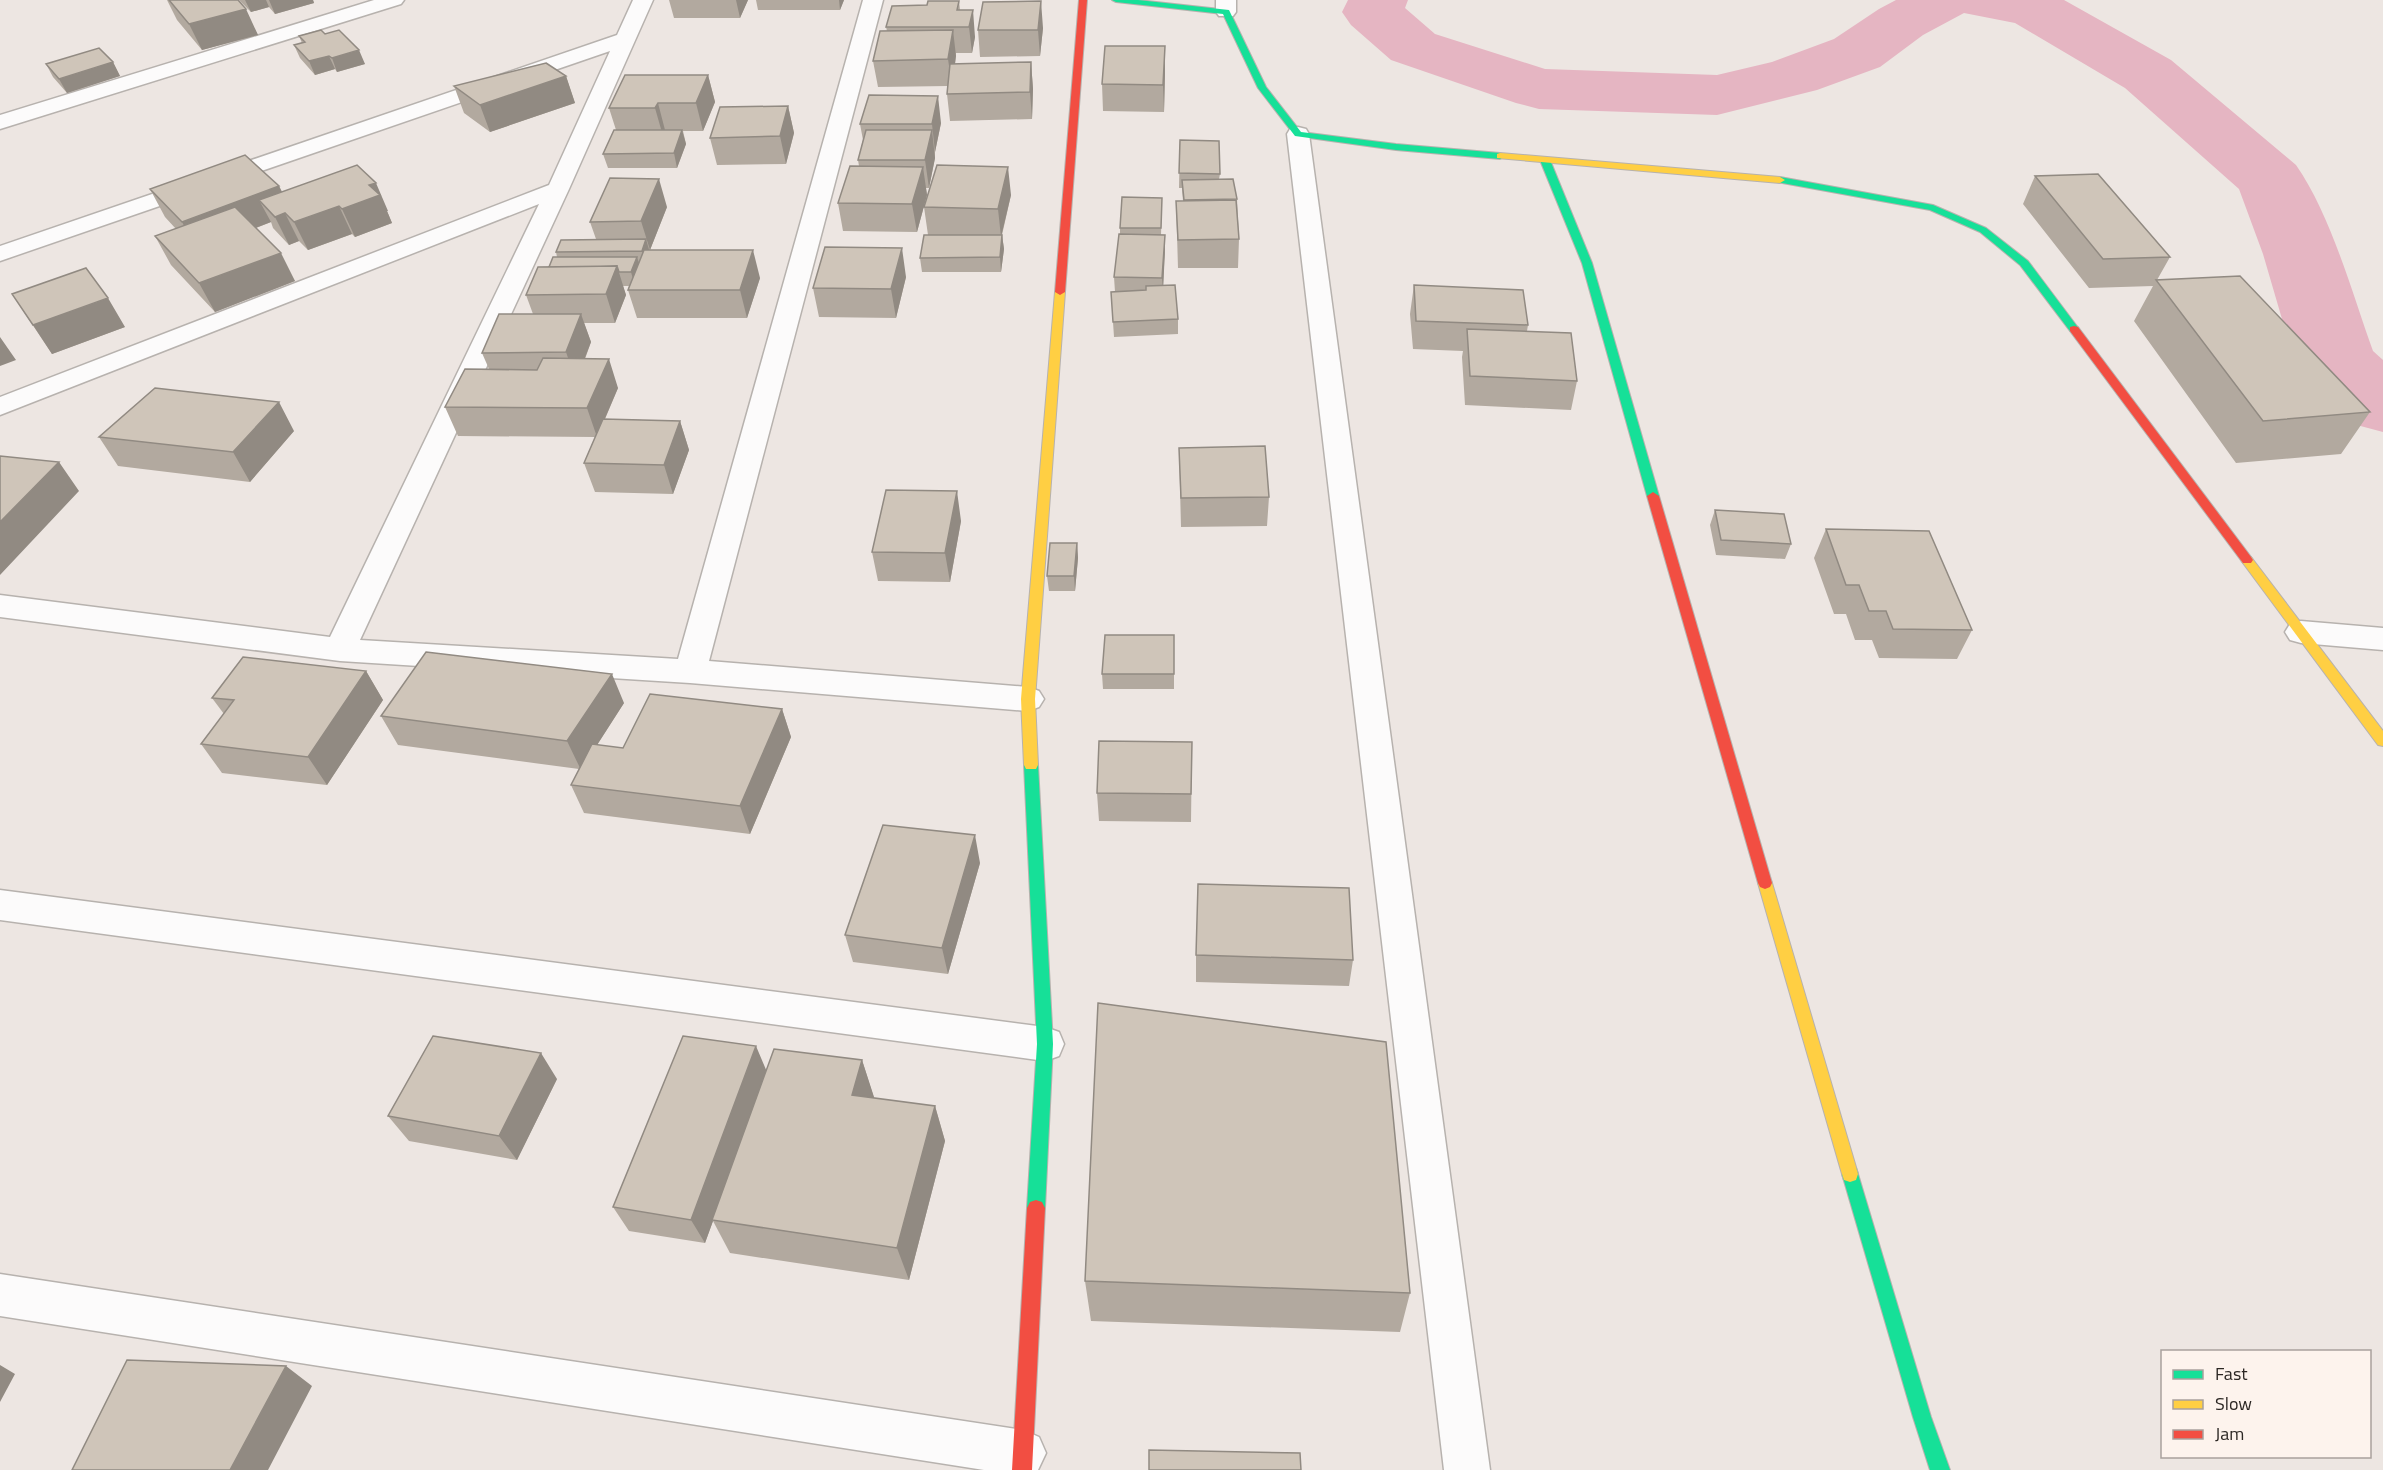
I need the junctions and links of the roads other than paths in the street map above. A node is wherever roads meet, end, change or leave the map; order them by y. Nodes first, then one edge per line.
1 (394, 0) edge
2 (643, 0) edge
3 (873, 0) edge
4 (1083, 0) edge
5 (1116, 0) edge
6 (1226, 6) edge
7 (623, 40) junction
8 (0, 122) edge
9 (1298, 134) junction
10 (1545, 160) junction
11 (558, 189) junction
12 (0, 254) edge
13 (0, 407) edge
14 (0, 606) edge
15 (2301, 632) junction
16 (2383, 639) edge
17 (340, 650) junction
18 (690, 671) junction
19 (1028, 699) junction
20 (2383, 741) edge
21 (0, 905) edge
22 (1045, 1044) junction
23 (0, 1295) edge
24 (1023, 1461) edge
25 (1467, 1470) edge
26 (1940, 1470) edge

1 - 8 street
2 - 7 street
3 - 18 street
4 - 19 street
5 - 6 street
6 - 9 street
7 - 11 street
7 - 12 street
9 - 10 street
9 - 25 street
10 - 15 street
10 - 26 street
11 - 13 street
11 - 17 street
14 - 17 street
15 - 16 street
15 - 20 street
17 - 18 street
18 - 19 street
19 - 22 street
21 - 22 street
22 - 24 street
23 - 24 street

